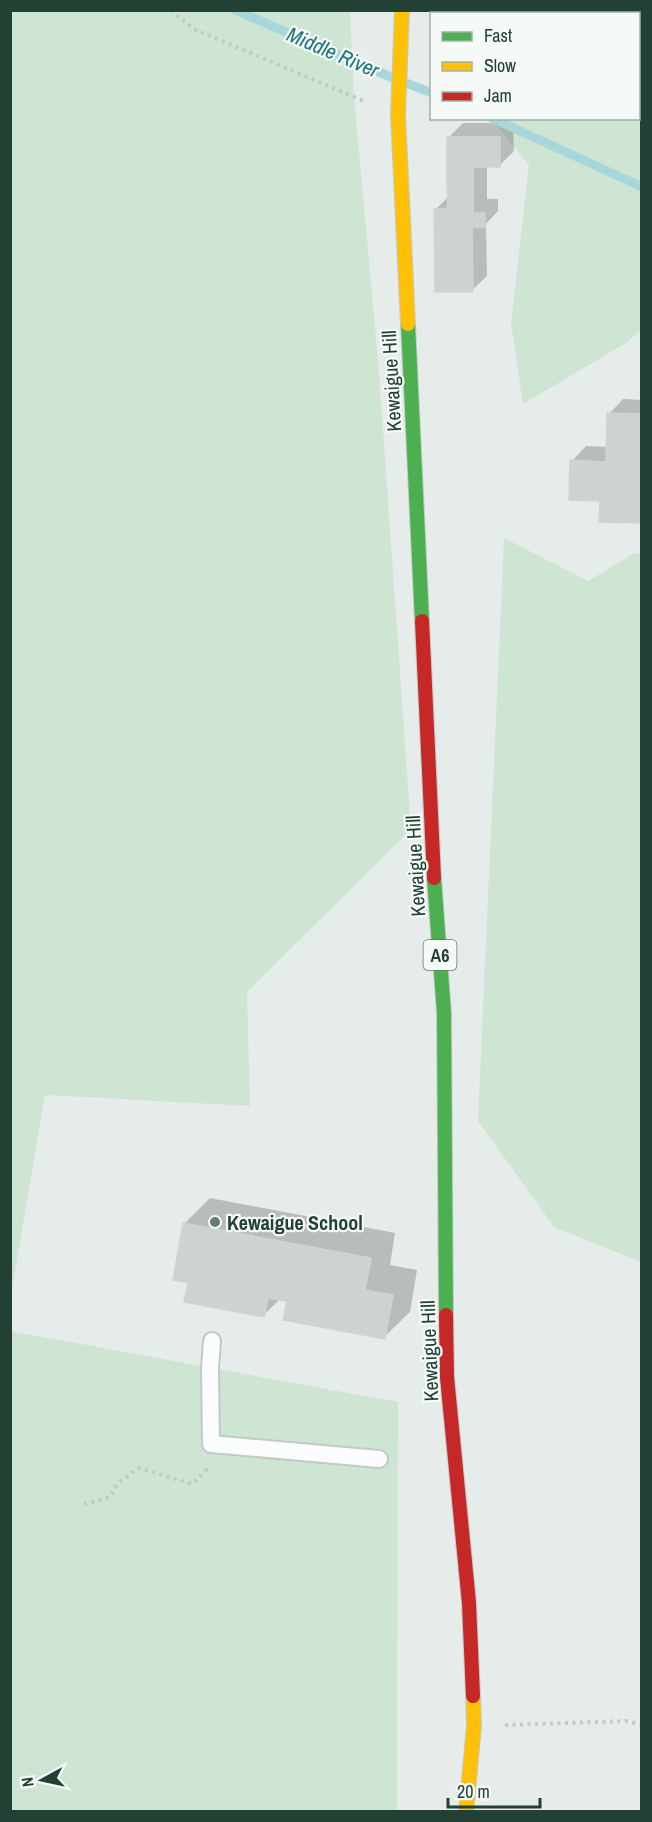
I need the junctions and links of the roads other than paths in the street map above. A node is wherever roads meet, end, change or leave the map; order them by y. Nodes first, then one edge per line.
1 (402, 10) edge
2 (212, 1341) dead end
3 (379, 1460) dead end
4 (466, 1812) edge

1 - 4 highway, Kewaigue Hill / A6
2 - 3 lane

